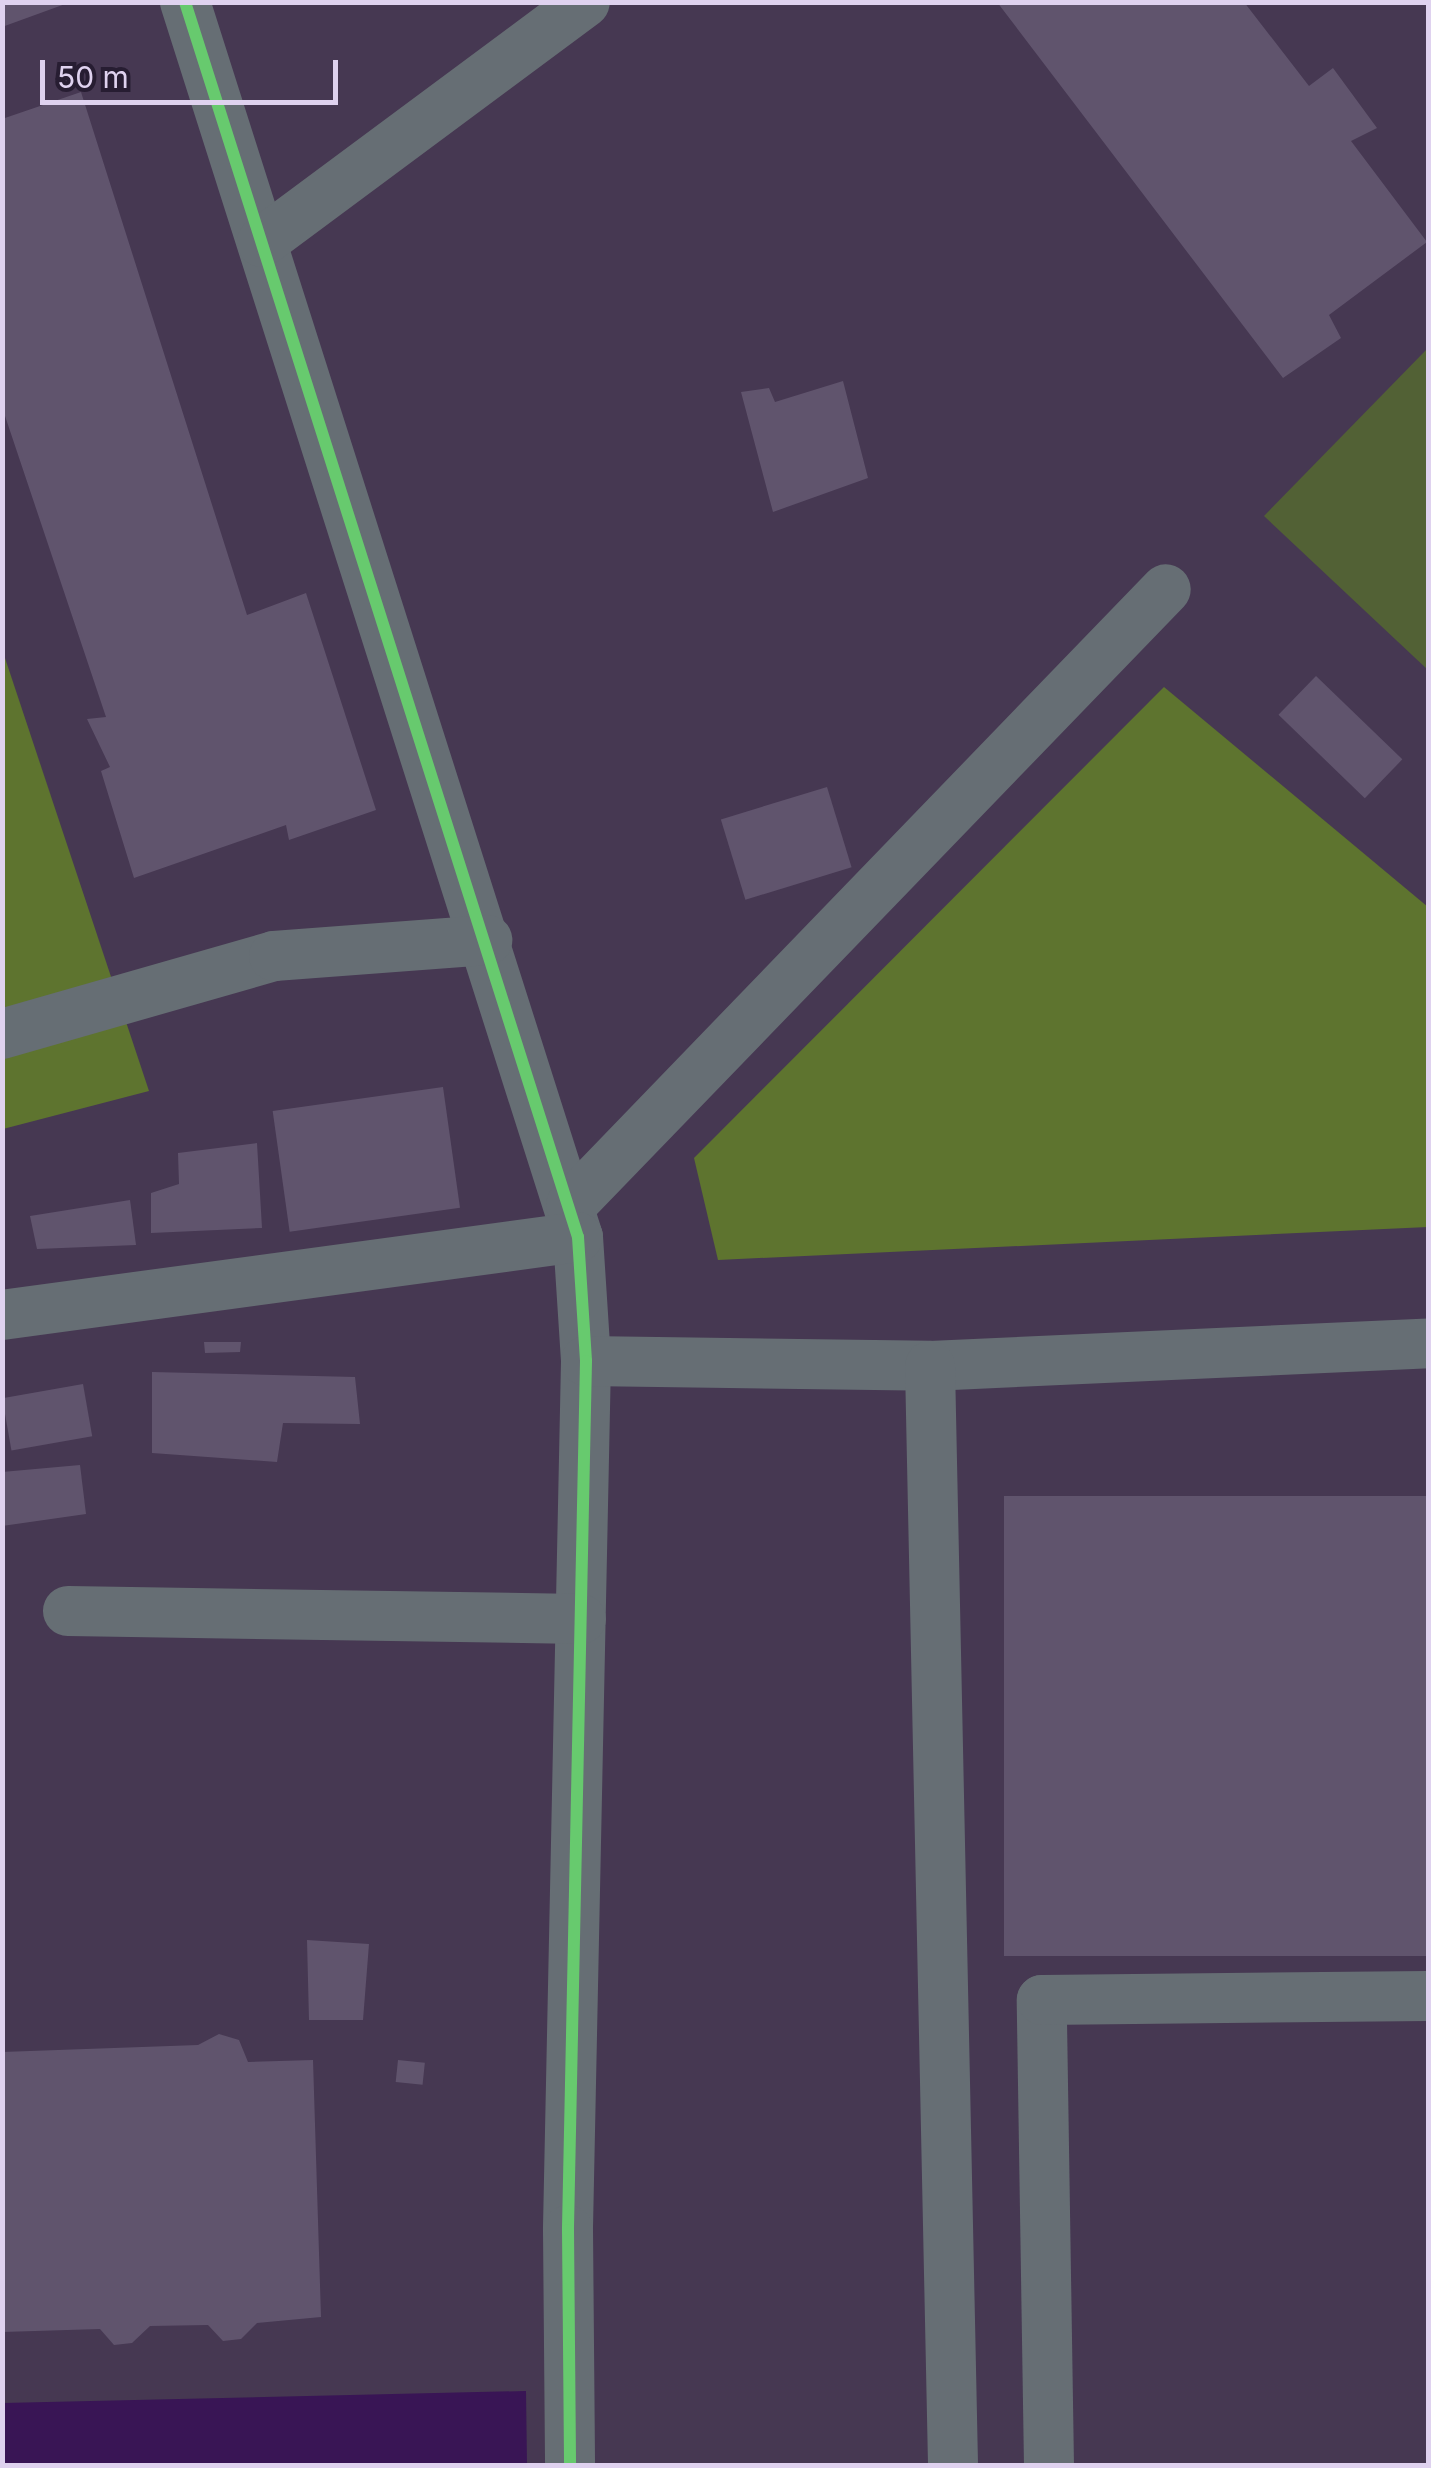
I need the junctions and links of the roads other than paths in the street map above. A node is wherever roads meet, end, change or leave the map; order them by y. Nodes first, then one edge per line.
1 (185, 2) edge
2 (585, 2) edge
3 (262, 242) junction
4 (1166, 589) dead end
5 (487, 940) junction
6 (2, 1034) edge
7 (574, 1221) junction
8 (2, 1315) edge
9 (1428, 1343) edge
10 (586, 1361) junction
11 (930, 1366) junction
12 (68, 1612) dead end
13 (581, 1620) junction
14 (1428, 1996) edge
15 (570, 2466) edge
16 (953, 2466) edge
17 (1049, 2466) edge

1 - 3 street
2 - 3 street
3 - 5 street
4 - 7 street
5 - 6 street
5 - 7 street
7 - 8 street
7 - 10 street
9 - 11 street
10 - 11 street
10 - 13 street
11 - 16 street
12 - 13 street
13 - 15 street
14 - 17 street

